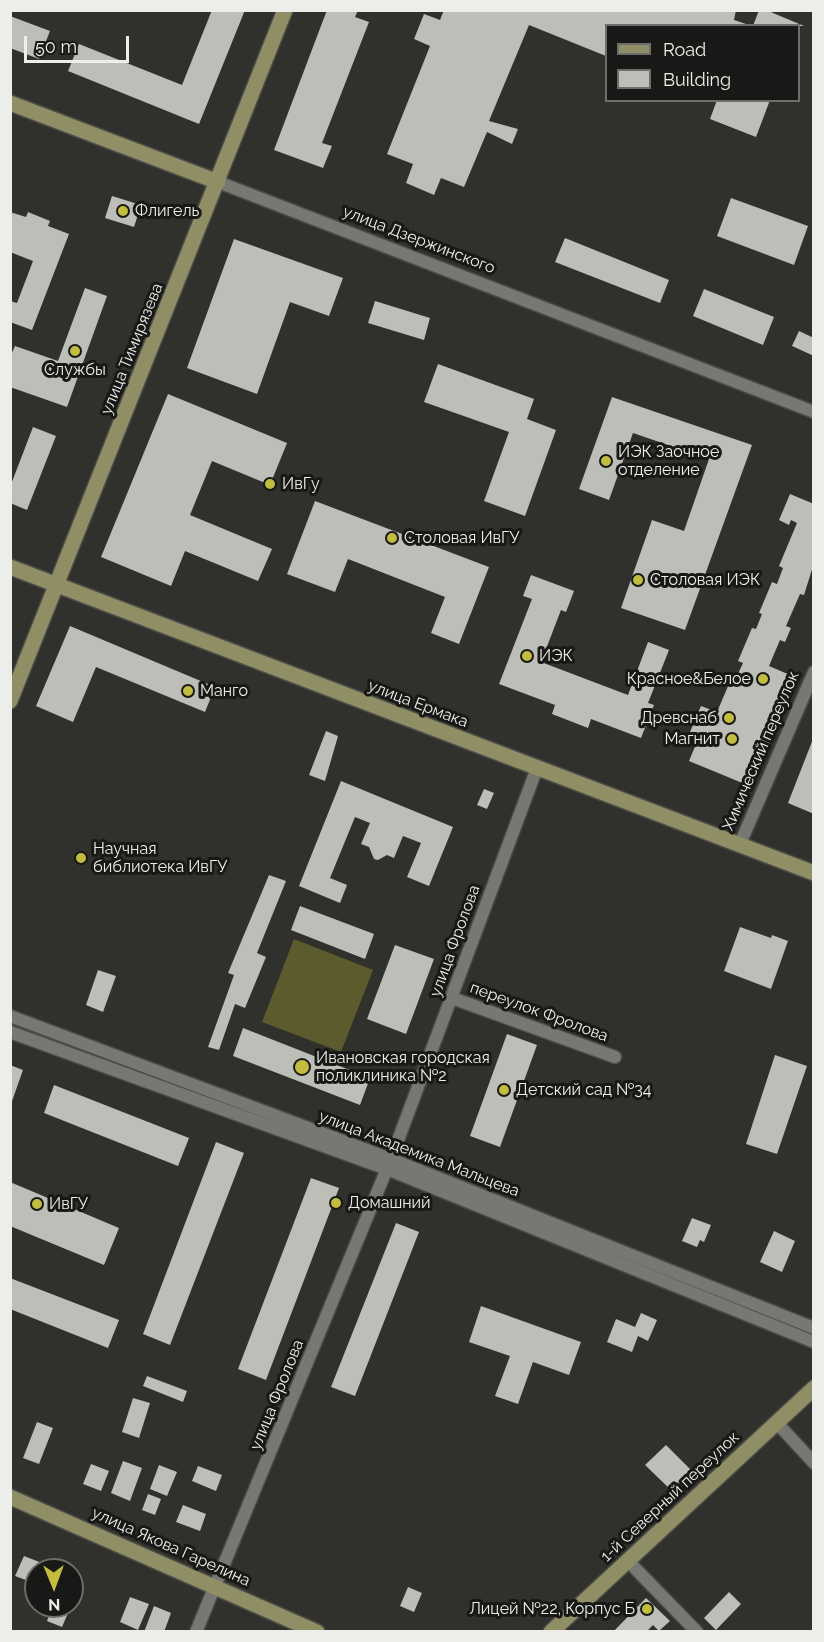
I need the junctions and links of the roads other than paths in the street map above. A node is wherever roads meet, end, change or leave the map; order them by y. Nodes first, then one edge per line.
1 (285, 10) edge
2 (10, 103) edge
3 (218, 182) junction
4 (813, 412) edge
5 (10, 567) edge
6 (58, 585) junction
7 (813, 672) edge
8 (10, 700) edge
9 (537, 768) junction
10 (740, 844) junction
11 (813, 873) edge
12 (452, 998) junction
13 (10, 1016) edge
14 (10, 1032) edge
15 (615, 1057) dead end
16 (182, 1080) junction
17 (177, 1093) junction
18 (389, 1164) junction
19 (813, 1328) edge
20 (813, 1342) edge
21 (813, 1388) edge
22 (777, 1423) junction
23 (813, 1463) edge
24 (10, 1497) edge
25 (628, 1561) junction
26 (217, 1586) junction
27 (196, 1632) edge
28 (317, 1632) edge
29 (551, 1632) edge
30 (697, 1632) edge

1 - 3 main road, улица Тимирязева
2 - 3 main road, улица Дзержинского
3 - 4 street, улица Дзержинского
3 - 6 main road, улица Тимирязева
5 - 6 main road, улица Ермака
6 - 8 main road, улица Тимирязева
6 - 9 main road, улица Ермака
7 - 10 street, Химический переулок
9 - 10 main road, улица Ермака
9 - 12 street, улица Фролова
10 - 11 main road, улица Ермака
12 - 15 street, переулок Фролова
12 - 18 street, улица Фролова
13 - 16 street, улица Академика Мальцева
14 - 17 street
16 - 17 street
16 - 18 street, улица Академика Мальцева
17 - 18 street
18 - 19 street, улица Академика Мальцева
18 - 20 street
18 - 26 street, улица Фролова
21 - 22 main road, 1-й Северный переулок
22 - 23 street
22 - 25 main road, 1-й Северный переулок
24 - 26 main road, улица Якова Гарелина
25 - 29 main road, 1-й Северный переулок
25 - 30 street
26 - 27 street, улица Фролова
26 - 28 main road, улица Якова Гарелина

